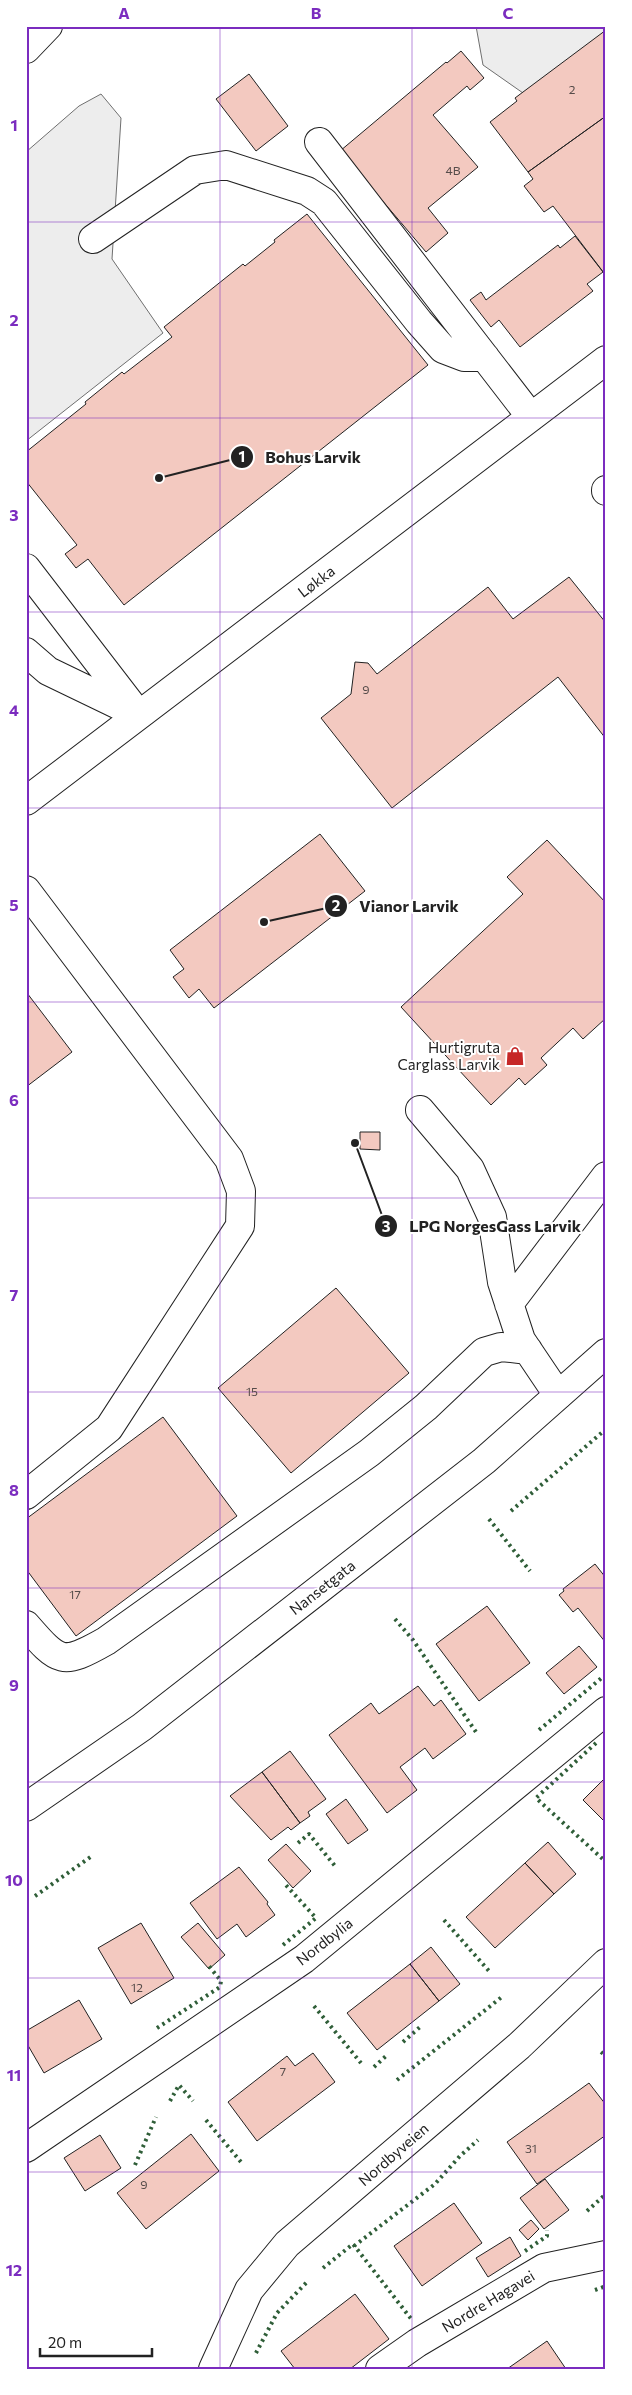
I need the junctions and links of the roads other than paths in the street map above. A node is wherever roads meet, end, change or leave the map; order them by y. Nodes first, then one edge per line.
1 (48, 26) edge
2 (26, 50) edge
3 (319, 142) dead end
4 (94, 239) dead end
5 (485, 357) junction
6 (606, 360) edge
7 (531, 417) junction
8 (26, 568) edge
9 (26, 652) edge
10 (139, 715) junction
11 (26, 801) edge
12 (26, 890) edge
13 (420, 1110) dead end
14 (606, 1176) edge
15 (509, 1304) junction
16 (528, 1350) junction
17 (606, 1353) edge
18 (558, 1395) junction
19 (26, 1495) edge
20 (26, 1625) edge
21 (606, 1711) edge
22 (26, 1807) edge
23 (606, 1963) edge
24 (26, 2148) edge
25 (606, 2255) edge
26 (213, 2369) edge
27 (380, 2369) edge

1 - 2 main road
3 - 5 main road
4 - 5 main road
5 - 7 main road
6 - 7 main road, Løkka
7 - 10 main road, Løkka
8 - 10 main road
9 - 10 main road
10 - 11 main road, Løkka
12 - 19 main road
13 - 15 main road
14 - 15 main road
15 - 16 main road
16 - 18 main road
16 - 20 main road
17 - 18 main road, Nansetgata
18 - 22 main road, Nansetgata
21 - 24 main road, Nordbylia
23 - 26 main road, Nordbyveien
25 - 27 main road, Nordre Hagavei

